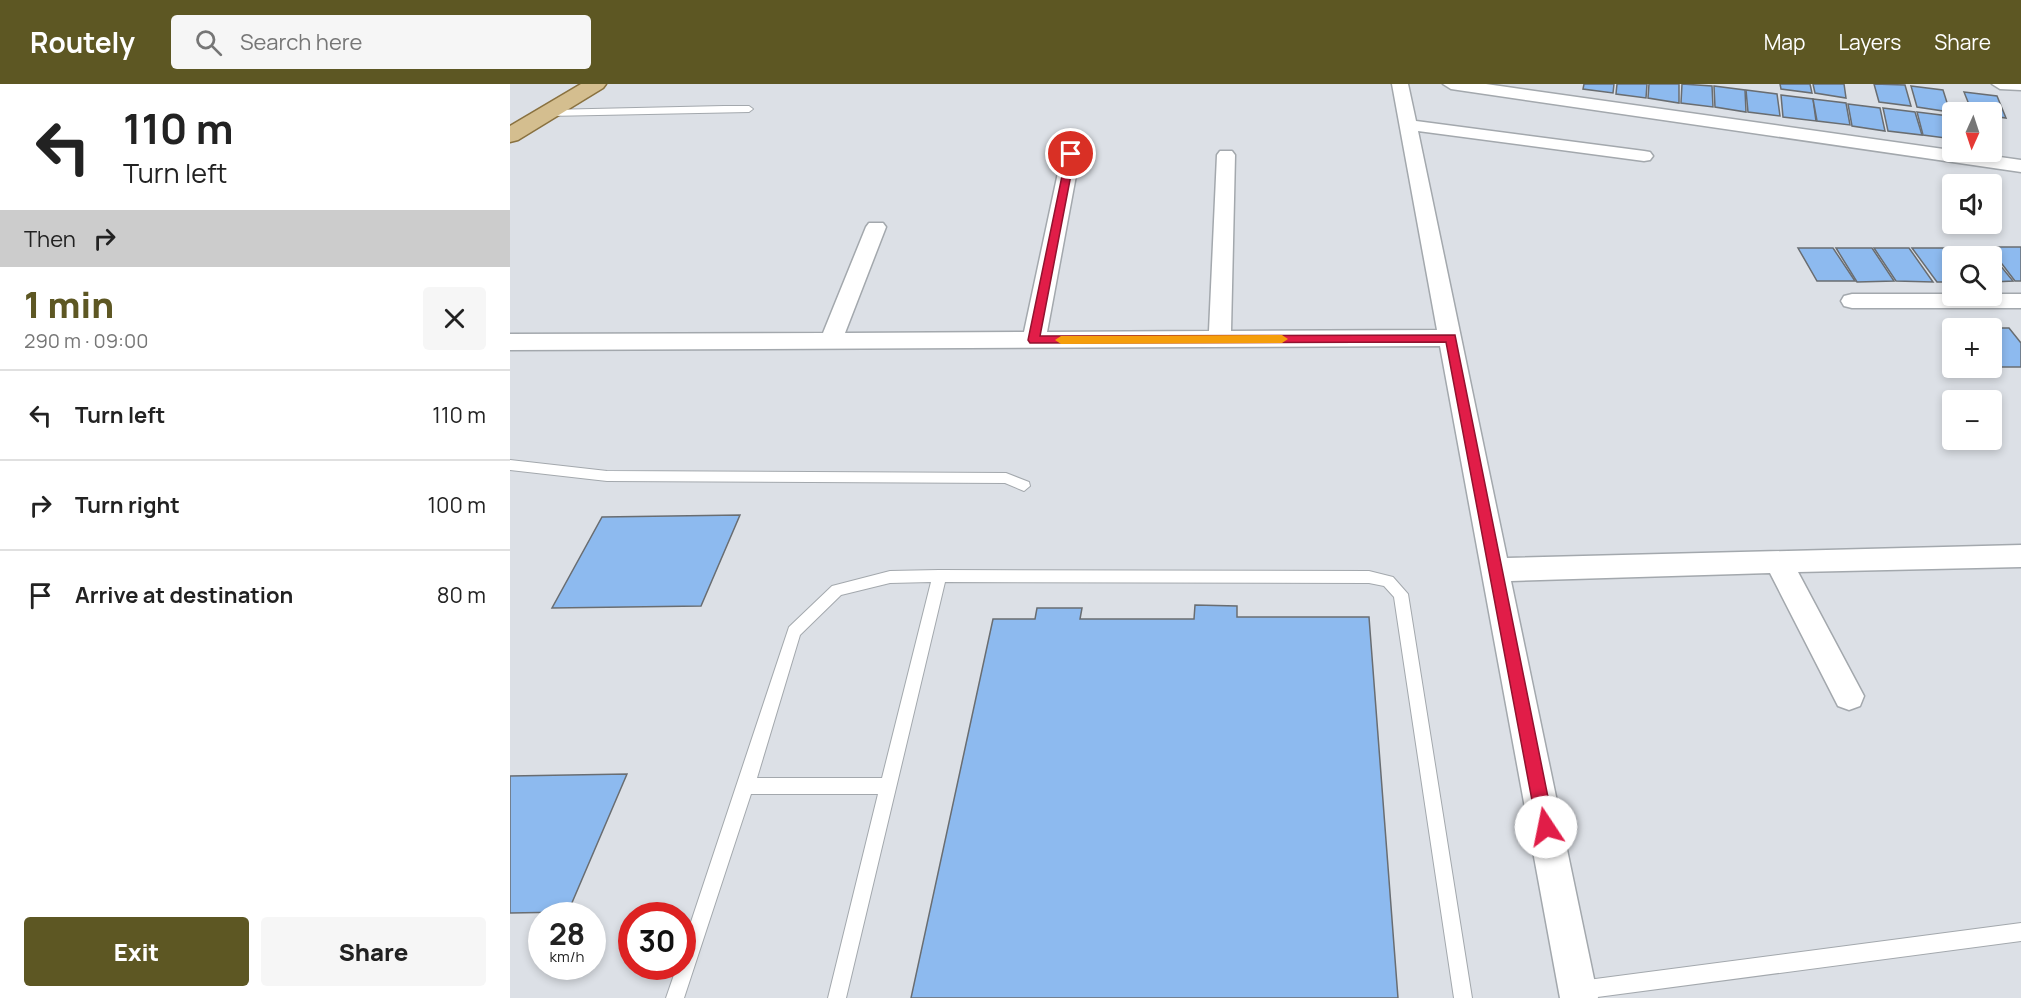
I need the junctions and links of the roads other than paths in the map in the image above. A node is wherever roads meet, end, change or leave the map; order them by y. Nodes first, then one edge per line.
1 (559, 84) edge
2 (596, 84) edge
3 (1401, 84) edge
4 (1451, 84) edge
5 (2000, 84) edge
6 (2018, 86) edge
7 (749, 109) dead end
8 (510, 112) edge
9 (548, 113) junction
10 (1410, 125) junction
11 (510, 135) edge
12 (1071, 154) dead end
13 (1226, 155) dead end
14 (1644, 156) dead end
15 (2021, 166) edge
16 (876, 227) dead end
17 (1852, 301) dead end
18 (2021, 301) edge
19 (1451, 338) junction
20 (1220, 339) junction
21 (1034, 340) junction
22 (831, 341) junction
23 (510, 342) edge
24 (510, 465) edge
25 (1024, 486) dead end
26 (2021, 556) edge
27 (1778, 561) junction
28 (1495, 570) junction
29 (939, 576) junction
30 (1849, 696) dead end
31 (746, 786) junction
32 (888, 786) junction
33 (2021, 932) edge
34 (1579, 994) edge
35 (675, 998) edge
36 (837, 998) edge
37 (1463, 998) edge

1 - 8 main road
2 - 9 main road
3 - 10 street
4 - 15 street
5 - 6 street
7 - 9 lane
9 - 11 main road
10 - 14 street
10 - 19 street
12 - 21 street
13 - 20 street
16 - 22 street
17 - 18 street
19 - 20 street
19 - 28 street
20 - 21 street
21 - 22 street
22 - 23 street
24 - 25 lane
26 - 27 street
27 - 28 street
27 - 30 street
28 - 34 street
29 - 31 lane
29 - 32 lane
29 - 37 lane
31 - 32 lane
31 - 35 lane
32 - 36 lane
33 - 34 lane

